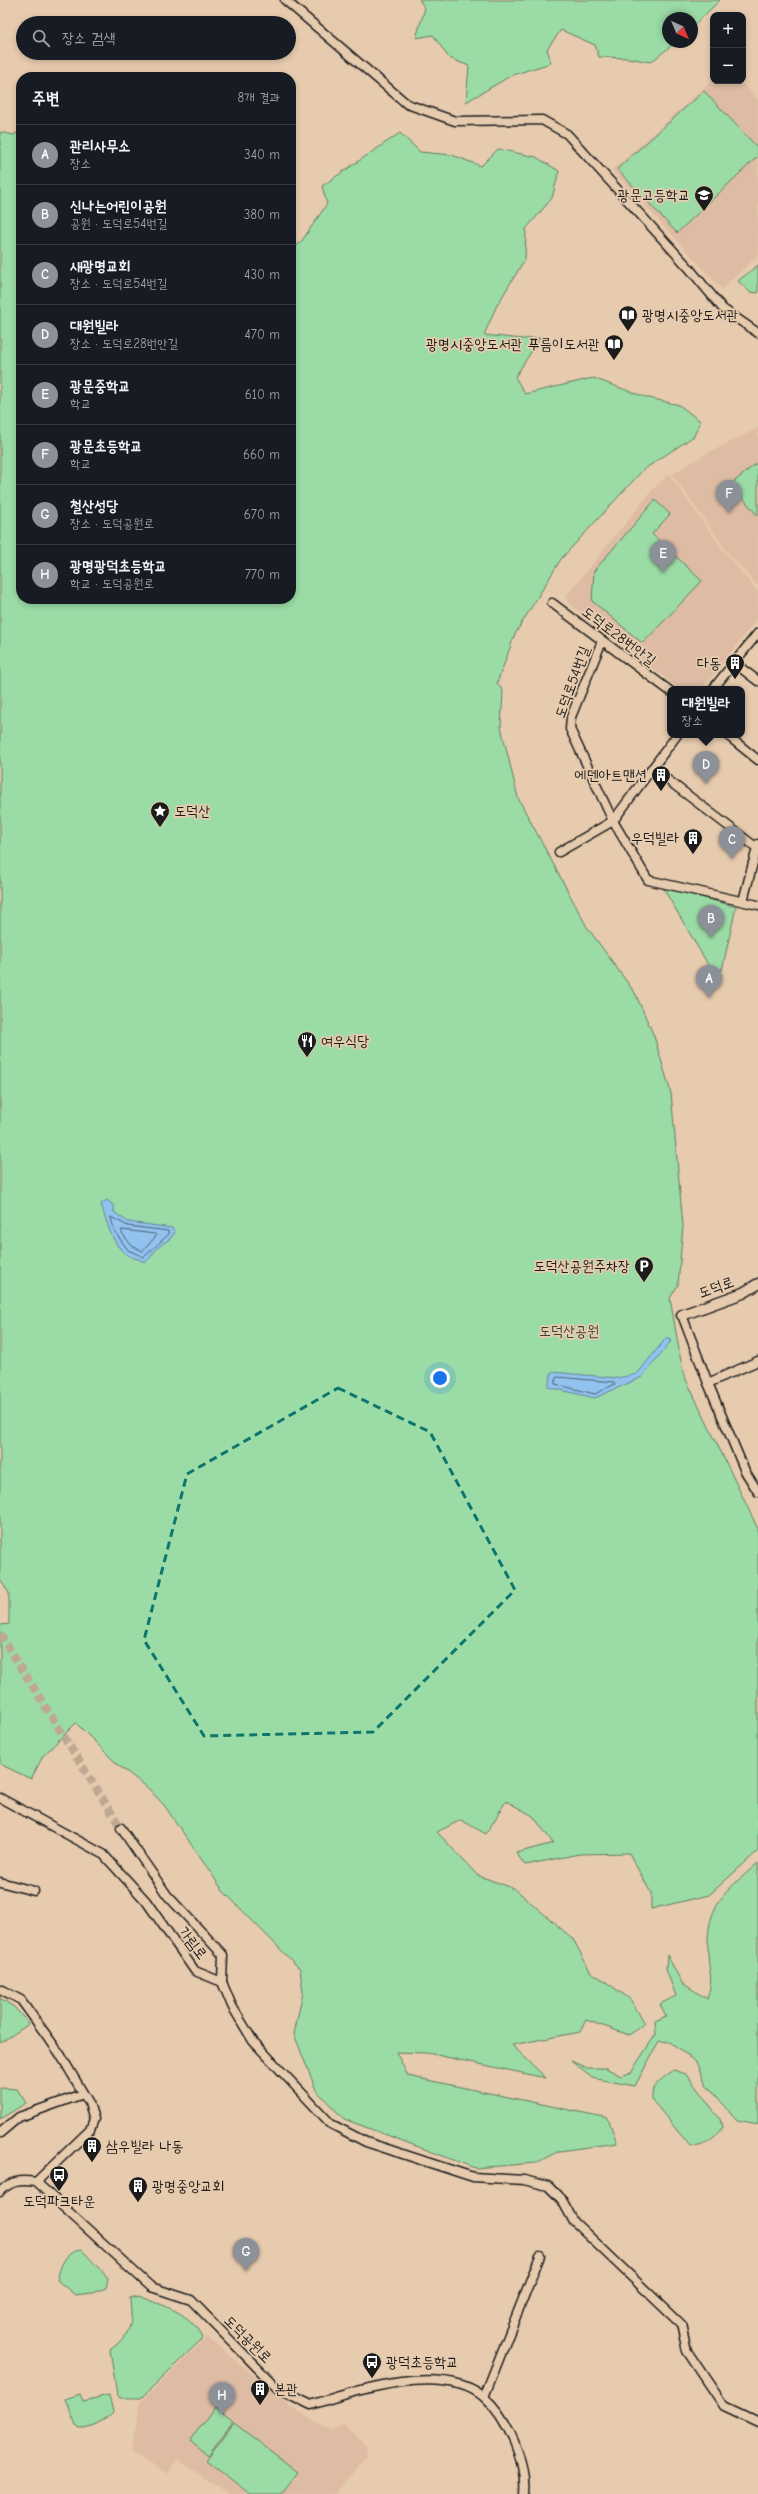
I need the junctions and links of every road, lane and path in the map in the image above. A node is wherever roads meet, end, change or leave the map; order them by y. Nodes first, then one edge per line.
1 (285, 0) edge
2 (758, 333) edge
3 (552, 603) dead end
4 (758, 632) edge
5 (602, 641) junction
6 (733, 662) junction
7 (758, 681) edge
8 (714, 686) edge
9 (667, 689) edge
10 (675, 738) edge
11 (731, 738) edge
12 (758, 760) edge
13 (652, 768) junction
14 (613, 821) junction
15 (757, 846) edge
16 (559, 852) dead end
17 (743, 901) junction
18 (758, 905) edge
19 (758, 1284) edge
20 (682, 1316) joint
21 (758, 1361) edge
22 (708, 1383) junction
23 (758, 1492) edge
24 (0, 1798) edge
25 (121, 1828) tunnel mouth
26 (0, 1882) edge
27 (34, 1891) dead end
28 (222, 1982) junction
29 (0, 1989) edge
30 (83, 2094) junction
31 (0, 2134) edge
32 (36, 2182) junction
33 (0, 2192) edge
34 (540, 2256) dead end
35 (484, 2397) junction
36 (758, 2422) edge
37 (524, 2494) edge

1 - 2 street
3 - 5 street, 도덕로28번안길
4 - 6 street
5 - 9 street, 도덕로28번안길
5 - 14 street, 도덕로54번길
6 - 7 street
6 - 8 street
10 - 13 street
11 - 12 street
13 - 14 street
13 - 15 street
14 - 16 street
14 - 17 street, 도덕로54번길
15 - 17 street
17 - 18 street, 도덕로54번길
19 - 20 street, 도덕로
20 - 22 street
21 - 22 street
22 - 23 street
24 - 28 street, 가림로
25 - 28 street, 가림로
26 - 27 street
28 - 36 street
29 - 30 street
30 - 31 street
30 - 32 street
32 - 33 street
32 - 35 street, 도덕공원로
34 - 35 street
35 - 37 street, 도덕공원로

